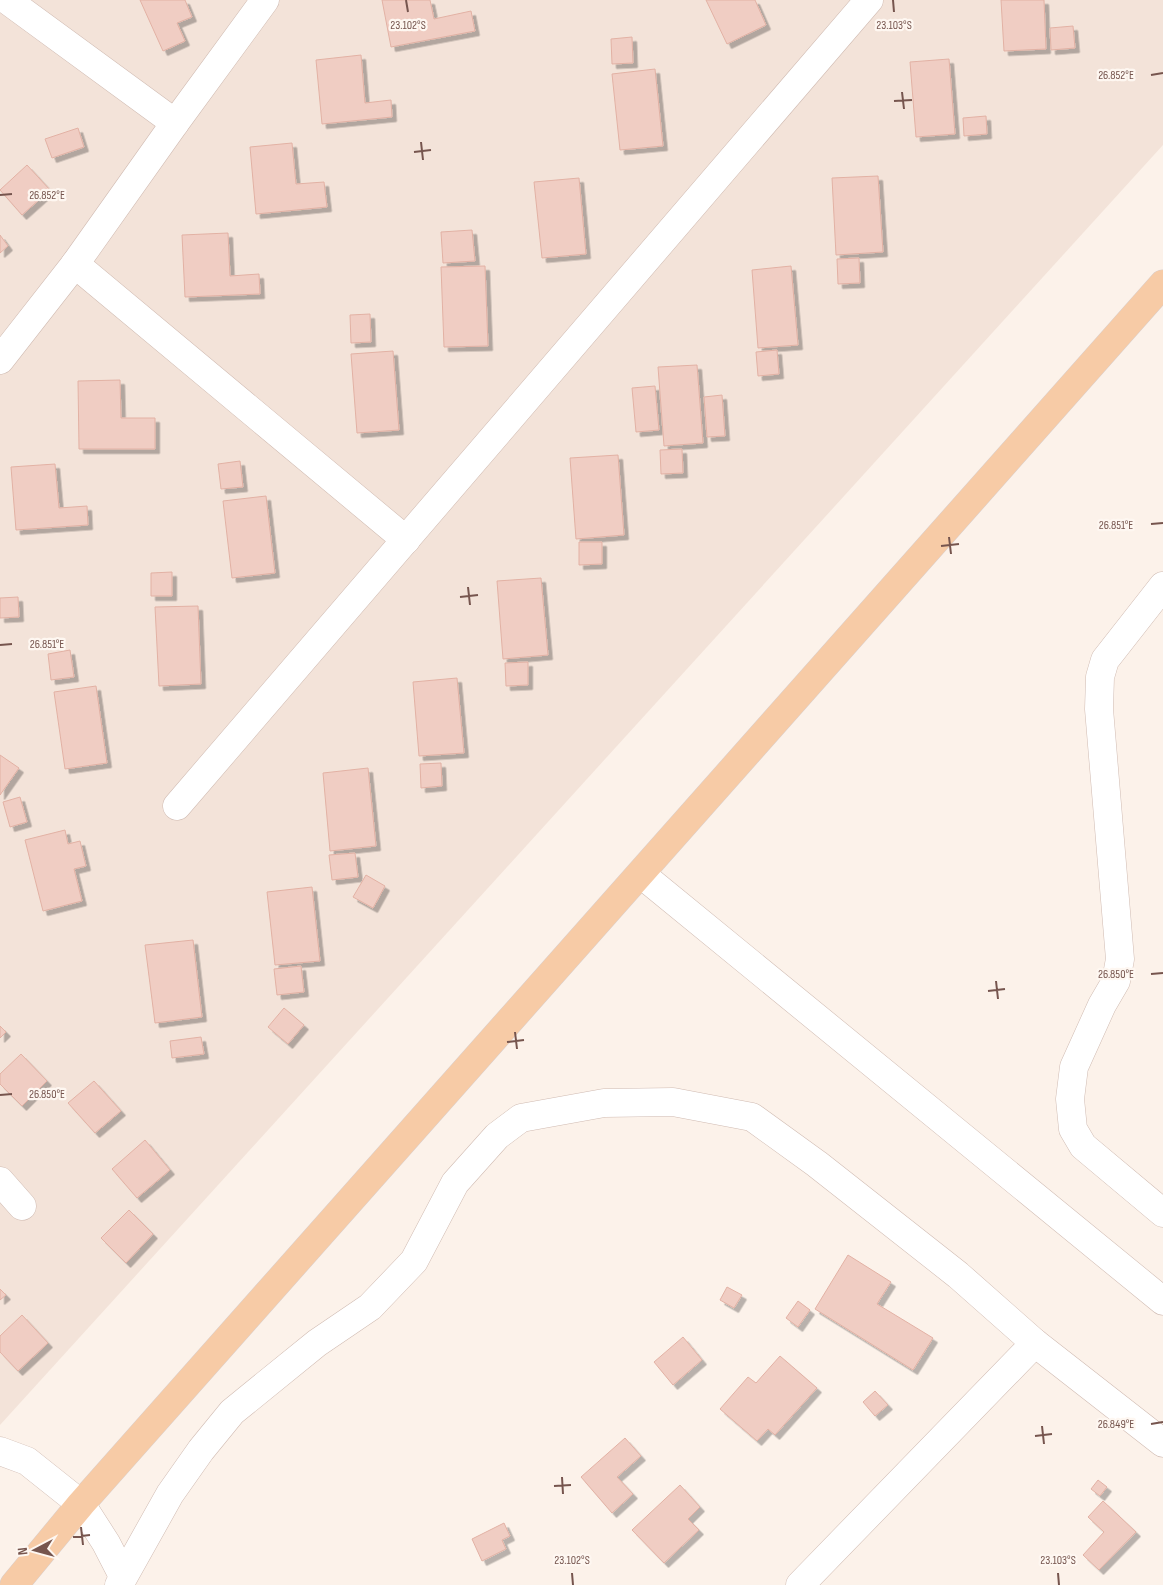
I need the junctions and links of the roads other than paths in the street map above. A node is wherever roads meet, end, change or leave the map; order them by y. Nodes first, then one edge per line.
1 (7, 0) edge
2 (265, 0) edge
3 (867, 1) edge
4 (175, 123) junction
5 (75, 264) junction
6 (1163, 284) edge
7 (0, 360) edge
8 (406, 540) junction
9 (1163, 586) edge
10 (177, 806) dead end
11 (641, 874) junction
12 (0, 1181) edge
13 (22, 1206) dead end
14 (1163, 1213) edge
15 (1163, 1301) edge
16 (1035, 1343) junction
17 (1163, 1443) edge
18 (0, 1451) edge
19 (81, 1504) junction
20 (121, 1580) edge
21 (14, 1585) edge
22 (800, 1585) edge

1 - 4 street
2 - 4 street
3 - 8 street
4 - 5 street
5 - 7 street
5 - 8 street
6 - 11 main road
8 - 10 street
9 - 14 street
11 - 15 street
11 - 19 main road
12 - 13 street
16 - 17 street
16 - 20 street
16 - 22 street
18 - 19 street
19 - 20 street
19 - 21 main road

